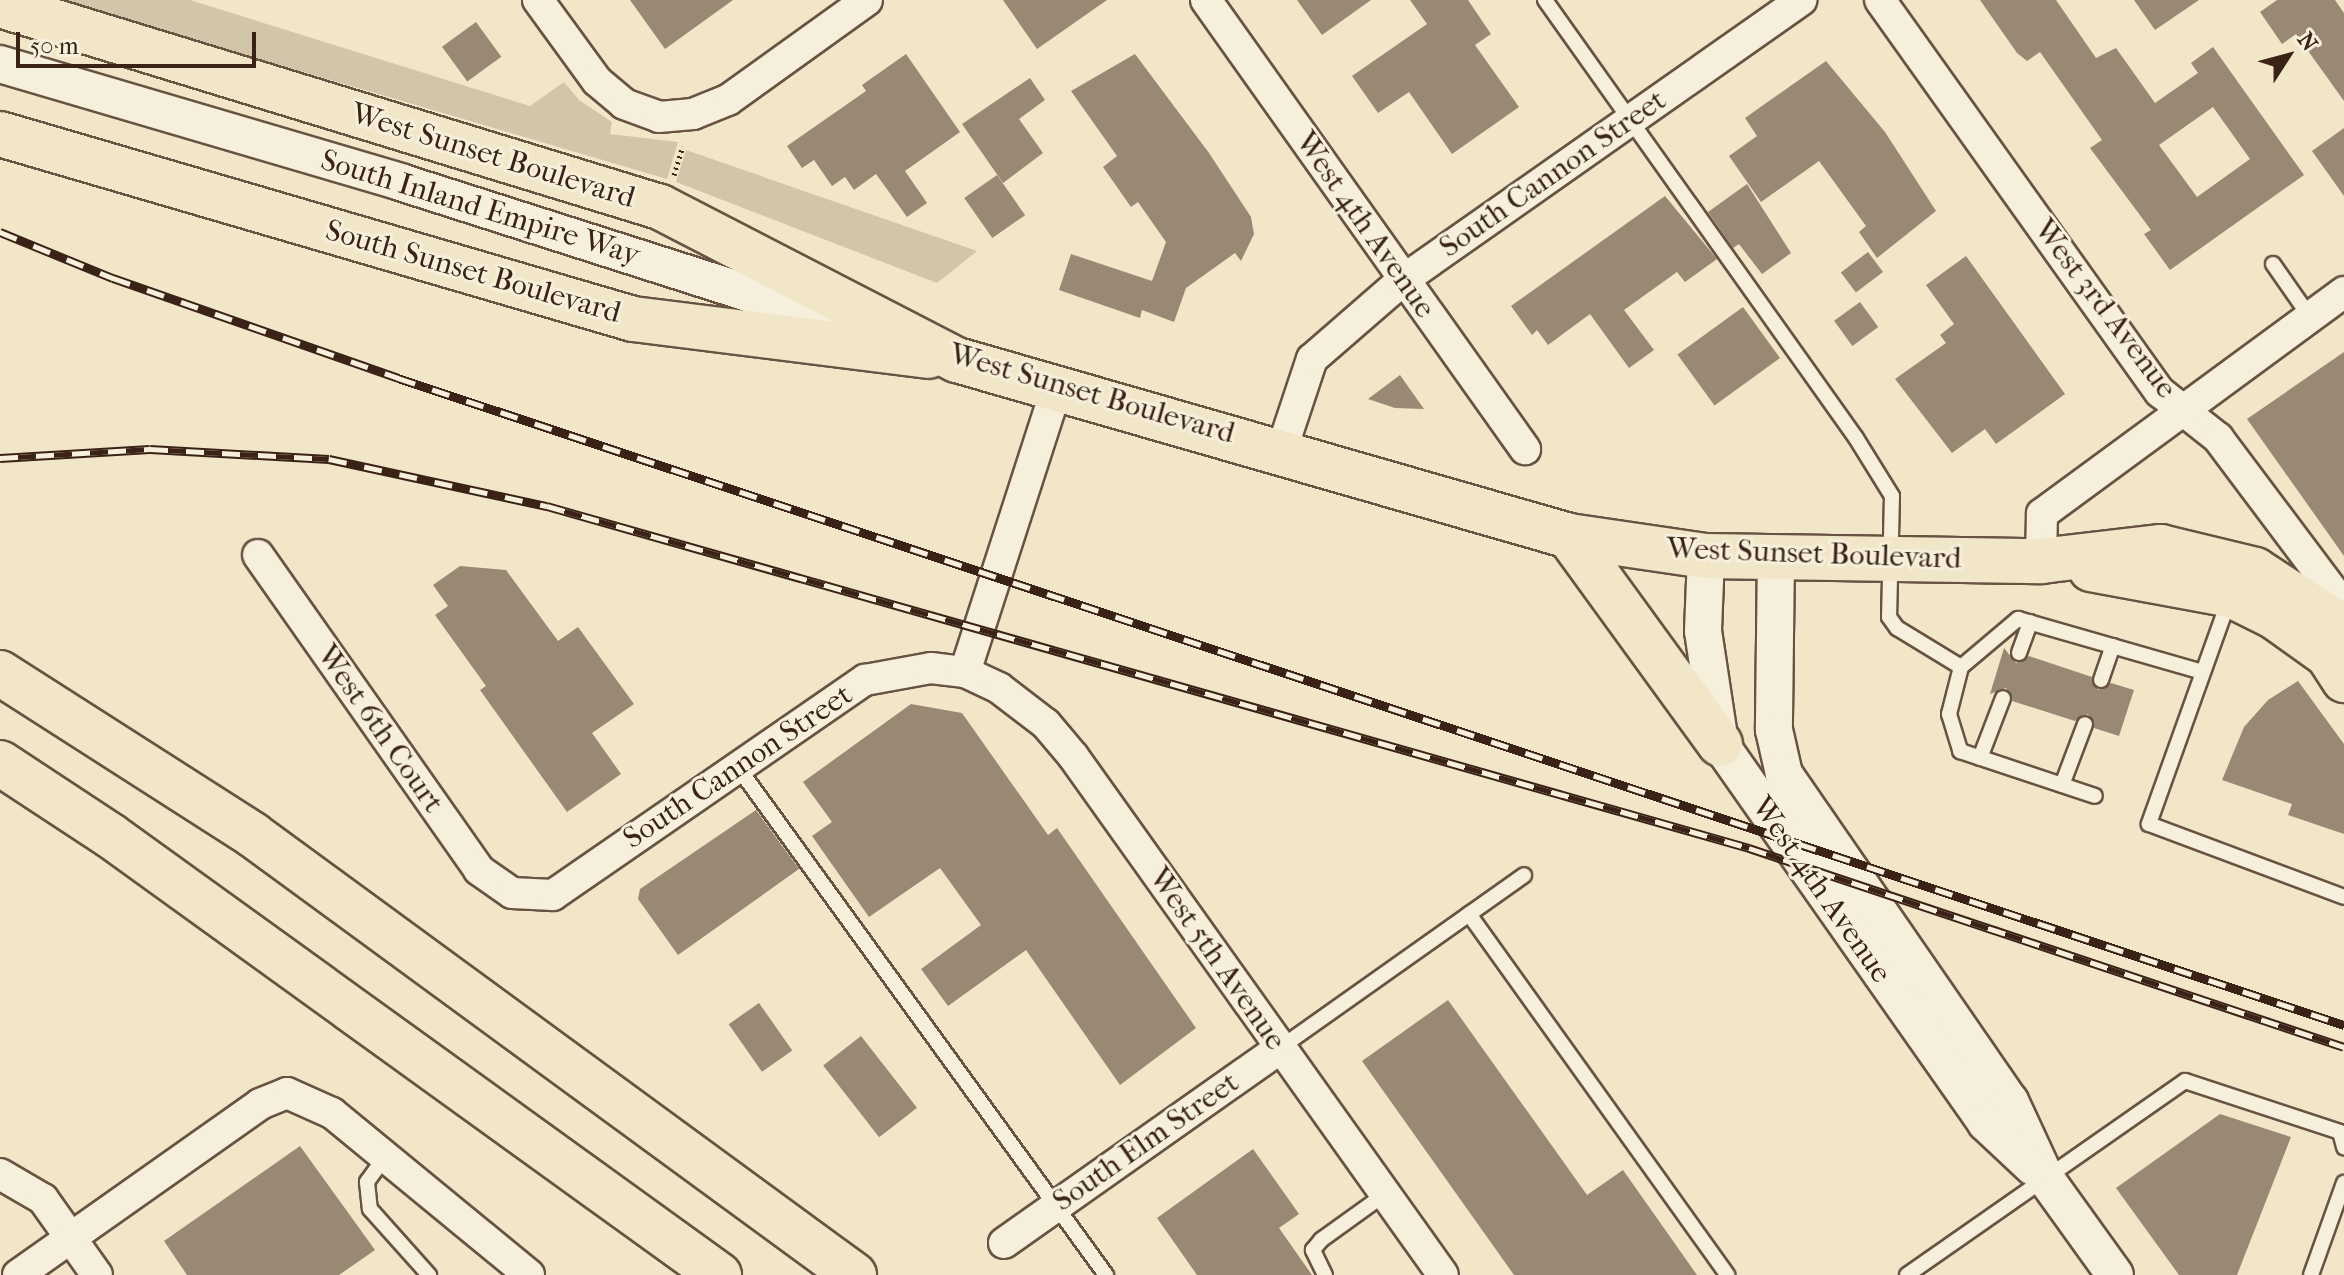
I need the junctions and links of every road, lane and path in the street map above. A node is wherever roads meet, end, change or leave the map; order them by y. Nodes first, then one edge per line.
1 (538, 0) edge
2 (867, 0) edge
3 (1206, 0) edge
4 (1545, 0) edge
5 (1801, 0) edge
6 (1880, 0) edge
7 (0, 5) edge
8 (0, 64) edge
9 (1629, 119) junction
10 (0, 134) edge
11 (685, 140) dead end
12 (671, 184) dead end
13 (2273, 264) dead end
14 (1403, 280) junction
15 (2344, 292) edge
16 (2310, 317) junction
17 (957, 360) junction
18 (1057, 388) junction
19 (2183, 410) junction
20 (1282, 449) junction
21 (1525, 449) dead end
22 (1569, 536) junction
23 (258, 555) dead end
24 (1776, 555) junction
25 (1706, 556) junction
26 (1889, 559) junction
27 (2041, 561) junction
28 (2231, 595) junction
29 (2344, 606) edge
30 (2030, 622) junction
31 (2344, 628) edge
32 (2113, 646) junction
33 (2019, 653) dead end
34 (1961, 667) junction
35 (965, 672) junction
36 (2203, 672) junction
37 (0, 673) edge
38 (2101, 680) dead end
39 (2344, 680) edge
40 (2003, 698) dead end
41 (2085, 724) dead end
42 (1720, 744) junction
43 (1980, 758) junction
44 (0, 763) edge
45 (737, 766) junction
46 (2062, 785) junction
47 (2095, 796) dead end
48 (1524, 875) dead end
49 (512, 893) joint
50 (2344, 897) edge
51 (1469, 914) junction
52 (1280, 1048) junction
53 (2344, 1147) edge
54 (385, 1157) junction
55 (0, 1174) edge
56 (2046, 1179) junction
57 (2344, 1183) edge
58 (1385, 1194) junction
59 (1055, 1207) junction
60 (71, 1237) junction
61 (1004, 1243) dead end
62 (18, 1275) edge
63 (97, 1275) edge
64 (429, 1275) edge
65 (529, 1275) edge
66 (719, 1275) edge
67 (854, 1275) edge
68 (1106, 1275) edge
69 (1325, 1275) edge
70 (1443, 1275) edge
71 (1727, 1275) edge
72 (1907, 1275) edge
73 (2115, 1275) edge
74 (2311, 1275) edge

1 - 2 street
3 - 14 street, West 4th Avenue
4 - 9 lane
5 - 9 street, South Cannon Street
6 - 19 street, West 3rd Avenue
7 - 17 main road, West Sunset Boulevard
8 - 17 street, South Inland Empire Way
9 - 14 street, South Cannon Street
9 - 26 lane
10 - 17 main road, South Sunset Boulevard
11 - 12 path
13 - 16 lane
14 - 20 street, South Cannon Street
14 - 21 street, West 4th Avenue
15 - 16 street
16 - 19 street
17 - 18 main road, West Sunset Boulevard
18 - 20 main road, West Sunset Boulevard
18 - 35 street
19 - 27 street
19 - 29 street, West 3rd Avenue
20 - 22 main road, West Sunset Boulevard
22 - 25 main road, West Sunset Boulevard
22 - 42 main road
23 - 49 street, West 6th Court
24 - 25 main road, West Sunset Boulevard
24 - 26 main road, West Sunset Boulevard
24 - 56 street, West 4th Avenue
25 - 42 street, West 4th Avenue
26 - 27 main road, West Sunset Boulevard
26 - 34 lane
27 - 28 main road, West Sunset Boulevard
27 - 31 main road, West Sunset Boulevard
28 - 36 lane
28 - 39 main road, West Sunset Boulevard
30 - 32 lane
30 - 33 lane
30 - 34 lane
32 - 36 lane
32 - 38 lane
34 - 43 lane
35 - 45 street, South Cannon Street
35 - 52 street, West 5th Avenue
36 - 50 lane
37 - 67 main road
40 - 43 lane
41 - 46 lane
42 - 56 street, West 4th Avenue
43 - 46 lane
44 - 66 main road
45 - 49 street, South Cannon Street
45 - 59 lane
46 - 47 lane
48 - 51 lane, South Elm Street
51 - 52 lane, South Elm Street
51 - 71 lane
52 - 58 street, West 5th Avenue
52 - 59 street, South Elm Street
53 - 56 lane
54 - 60 street
54 - 64 lane
54 - 65 street
55 - 60 street
56 - 72 lane
56 - 73 street, West 4th Avenue
57 - 74 lane
58 - 69 lane
58 - 70 street, West 5th Avenue
59 - 61 street, South Elm Street
59 - 68 lane
60 - 62 street
60 - 63 street

